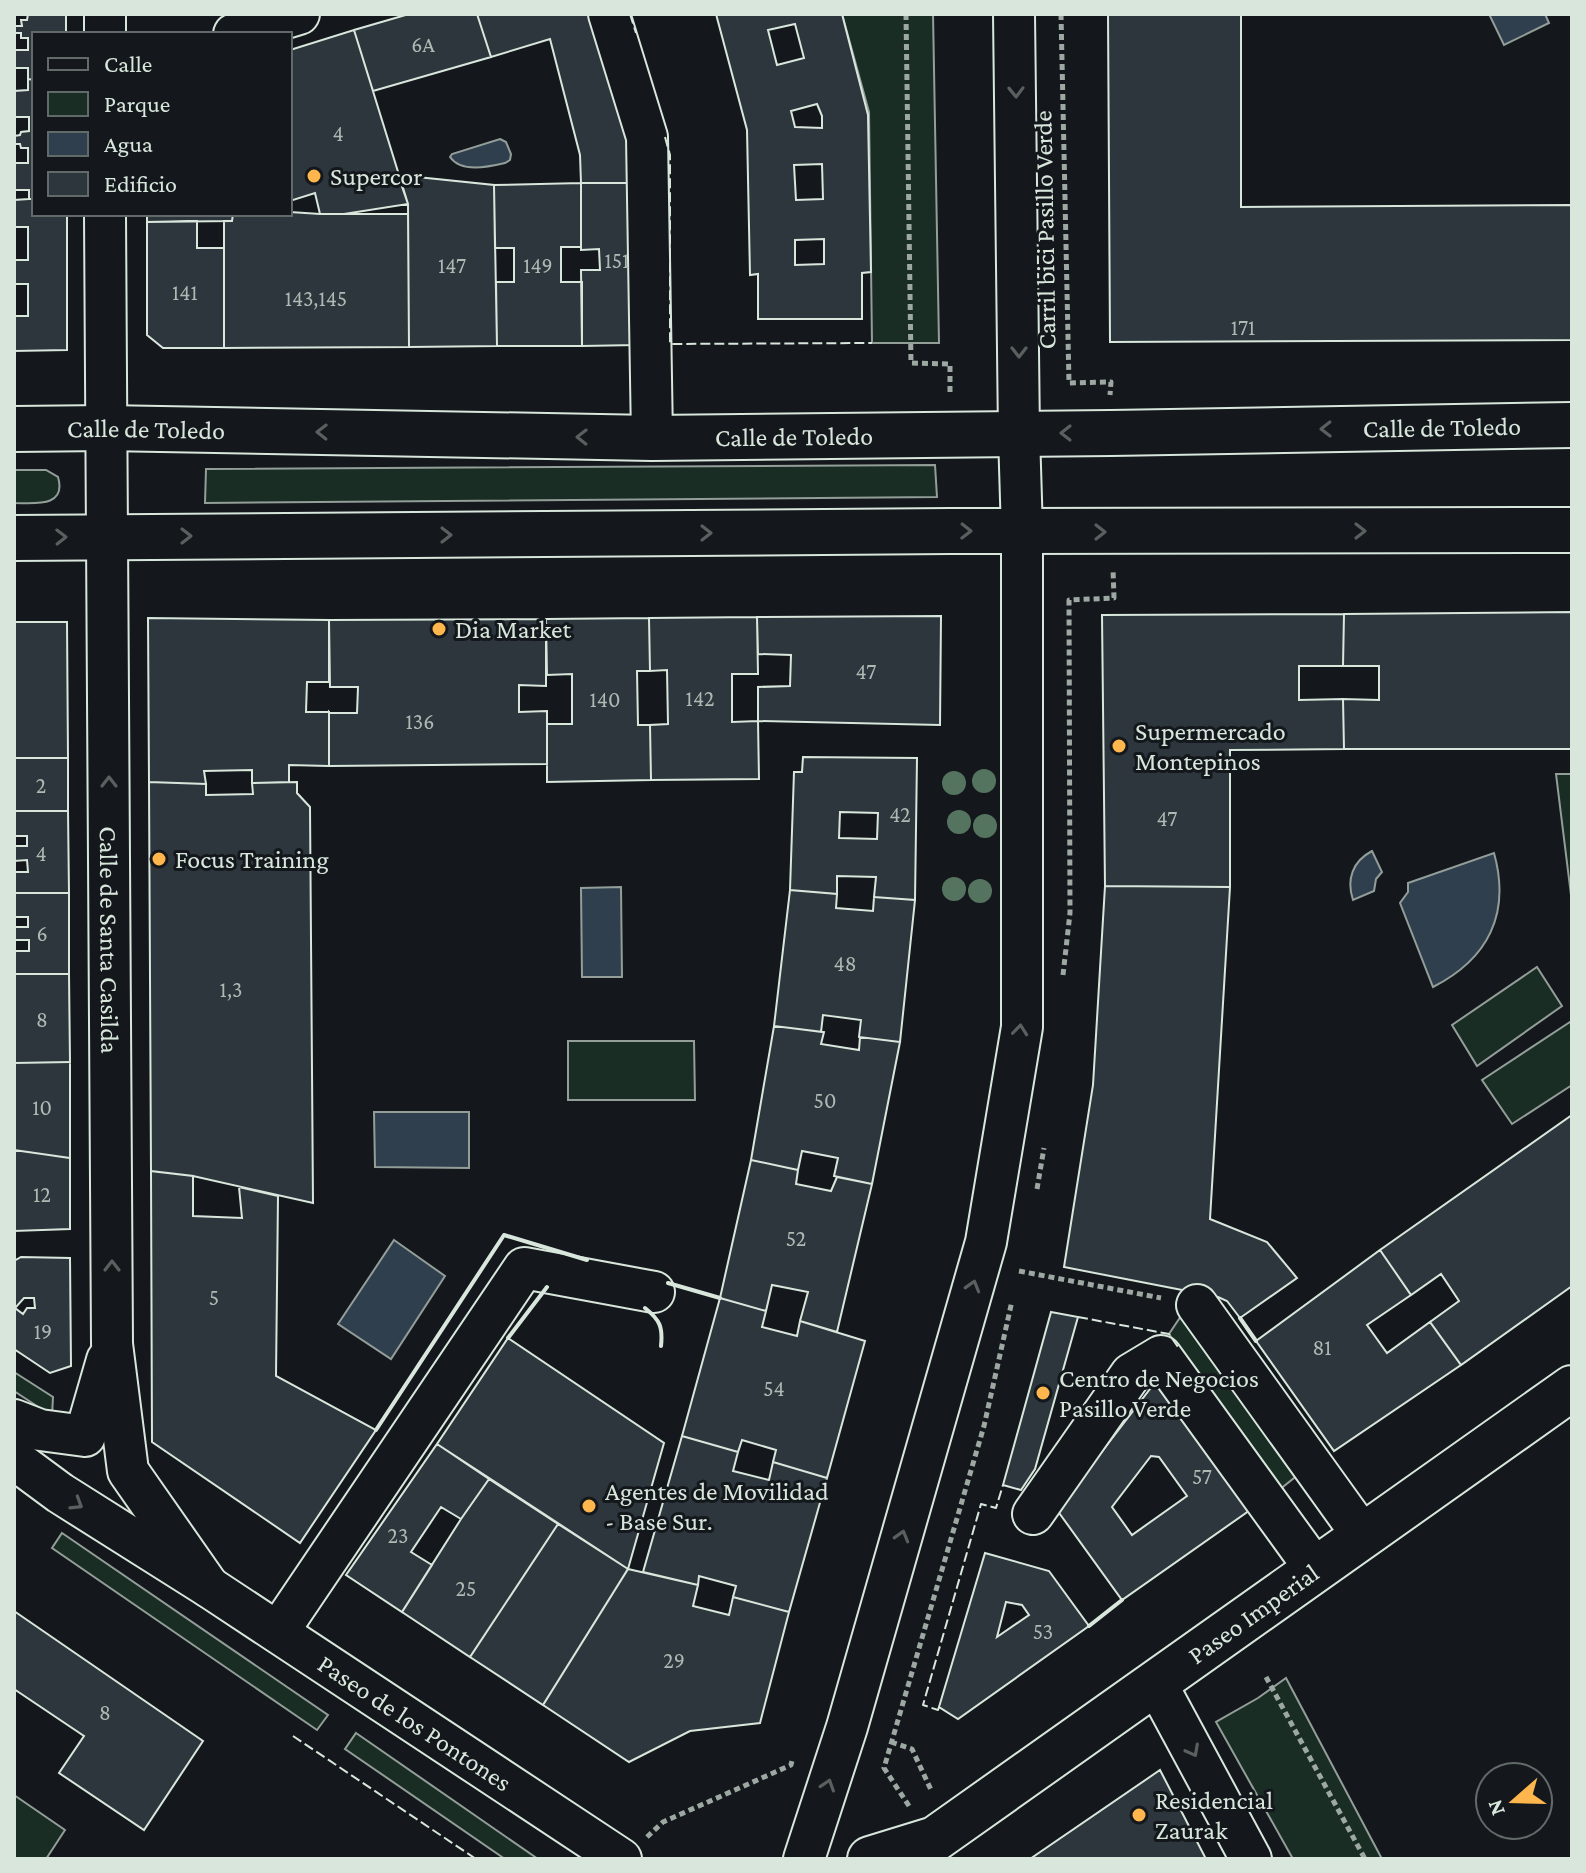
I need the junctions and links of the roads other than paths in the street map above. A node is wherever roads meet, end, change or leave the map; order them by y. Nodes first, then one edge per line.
1 (299, 14) edge
2 (609, 14) edge
3 (1014, 14) edge
4 (240, 32) edge
5 (105, 216) edge
6 (1572, 425) edge
7 (106, 428) junction
8 (14, 429) edge
9 (1019, 434) junction
10 (652, 438) junction
11 (1572, 530) edge
12 (1022, 532) junction
13 (108, 536) junction
14 (14, 538) edge
15 (654, 1292) dead end
16 (1197, 1305) road end
17 (112, 1344) junction
18 (1572, 1388) edge
19 (14, 1420) edge
20 (14, 1459) edge
21 (1033, 1514) dead end
22 (1363, 1536) junction
23 (1316, 1570) junction
24 (209, 1587) junction
25 (278, 1632) junction
26 (1156, 1683) junction
27 (927, 1849) edge
28 (621, 1859) edge
29 (804, 1859) edge
30 (870, 1859) edge
31 (1251, 1859) edge

1 - 4 street
2 - 10 street
3 -> 9 street
5 - 7 street, Calle de Santa Casilda
6 -> 9 main road, Calle de Toledo
7 - 8 main road, Calle de Toledo
10 -> 7 main road, Calle de Toledo
7 - 13 street, Calle de Santa Casilda
9 - 10 main road, Calle de Toledo
9 - 12 street
12 -> 11 main road
13 -> 12 main road
29 -> 12 street
14 -> 13 main road
17 -> 13 street, Calle de Santa Casilda
15 - 25 street
16 - 22 street
17 - 19 street
17 - 24 street, Paseo de los Pontones
18 - 22 main road, Paseo Imperial
20 -> 24 street, Paseo de los Pontones
21 - 23 street
22 - 23 main road, Paseo Imperial
23 - 26 main road, Paseo Imperial
24 - 25 street, Paseo de los Pontones
25 - 28 street, Paseo de los Pontones
26 - 27 main road, Paseo Imperial
26 -> 31 street
27 - 30 main road, Paseo Imperial

